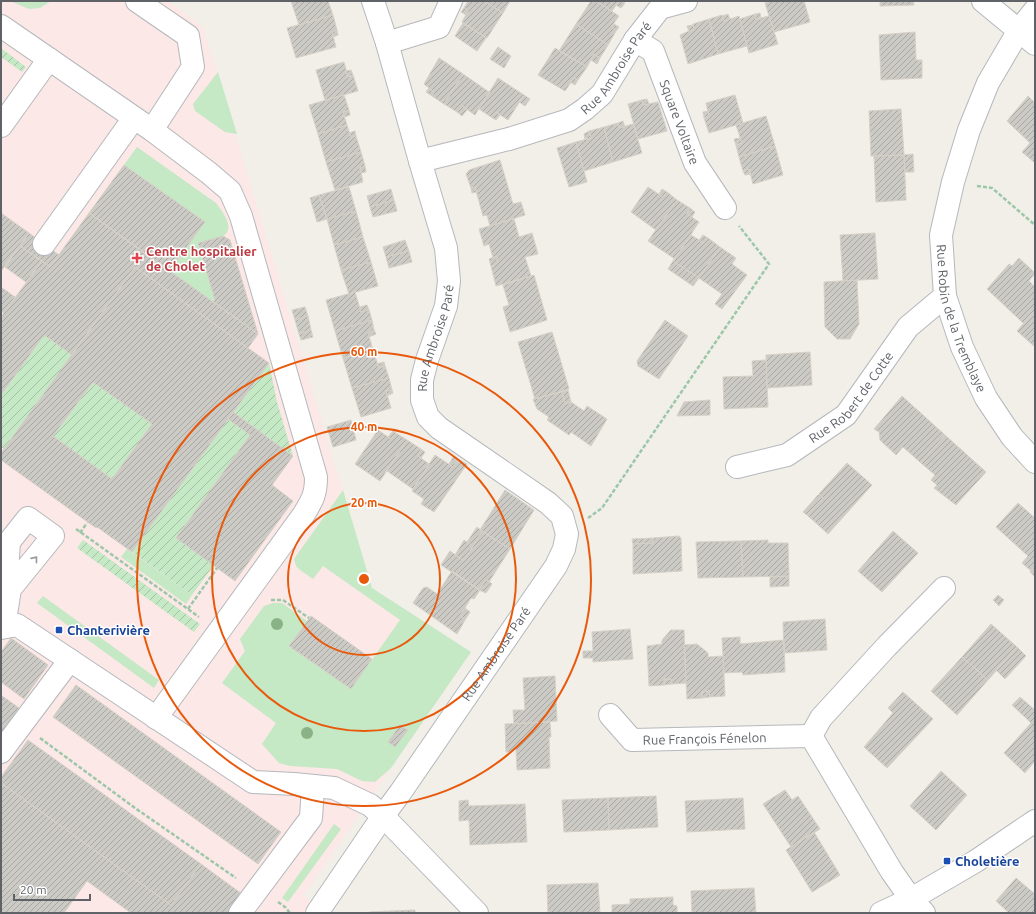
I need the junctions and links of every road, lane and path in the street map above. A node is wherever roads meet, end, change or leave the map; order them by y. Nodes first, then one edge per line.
1 (137, 1) edge
2 (373, 1) edge
3 (451, 1) edge
4 (686, 1) edge
5 (983, 1) edge
6 (1035, 10) edge
7 (1, 26) edge
8 (1027, 37) edge
9 (635, 40) junction
10 (387, 43) junction
11 (49, 59) junction
12 (134, 118) junction
13 (1, 126) edge
14 (152, 130) junction
15 (420, 161) junction
16 (953, 182) junction
17 (725, 208) joint
18 (1035, 225) edge
19 (44, 244) dead end
20 (945, 296) junction
21 (1035, 462) edge
22 (737, 467) dead end
23 (74, 528) dead end
24 (567, 534) junction
25 (217, 568) dead end
26 (944, 588) dead end
27 (10, 589) dead end
28 (266, 601) dead end
29 (188, 609) junction
30 (200, 618) dead end
31 (309, 618) dead end
32 (2, 628) edge
33 (70, 660) junction
34 (610, 715) dead end
35 (156, 718) junction
36 (35, 735) dead end
37 (811, 736) junction
38 (1, 752) edge
39 (313, 786) junction
40 (383, 816) junction
41 (1035, 821) edge
42 (258, 888) junction
43 (918, 906) edge
44 (240, 913) edge
45 (290, 913) edge
46 (317, 913) edge
47 (476, 913) edge
48 (881, 913) edge

1 - 14 street
2 - 10 street
3 - 10 street
4 - 9 street, Rue Ambroise Paré
5 - 8 street
6 - 8 street, Rue Robin de la Tremblaye
7 - 11 street
8 - 16 street, Rue Robin de la Tremblaye
9 - 15 street, Rue Ambroise Paré
9 - 17 street, Square Voltaire
10 - 15 street
11 - 12 street
11 - 13 street
12 - 14 street
12 - 19 street
14 - 35 street
15 - 24 street, Rue Ambroise Paré
16 - 18 path
16 - 20 street, Rue Robin de la Tremblaye
17 - 24 path
20 - 21 street, Rue Robin de la Tremblaye
20 - 22 street, Rue Robert de Cotte
23 - 29 path
24 - 40 street, Rue Ambroise Paré
25 - 29 path
26 - 37 street
27 - 32 street
28 - 31 path
29 - 30 path
32 - 33 street
33 - 35 street
33 - 38 street
34 - 37 street, Rue François Fénelon
35 - 39 street
36 - 42 path
37 - 43 street
39 - 40 street
39 - 42 street
40 - 46 street, Rue Ambroise Paré
40 - 47 street
41 - 43 street
42 - 44 street
42 - 45 path
43 - 48 street

